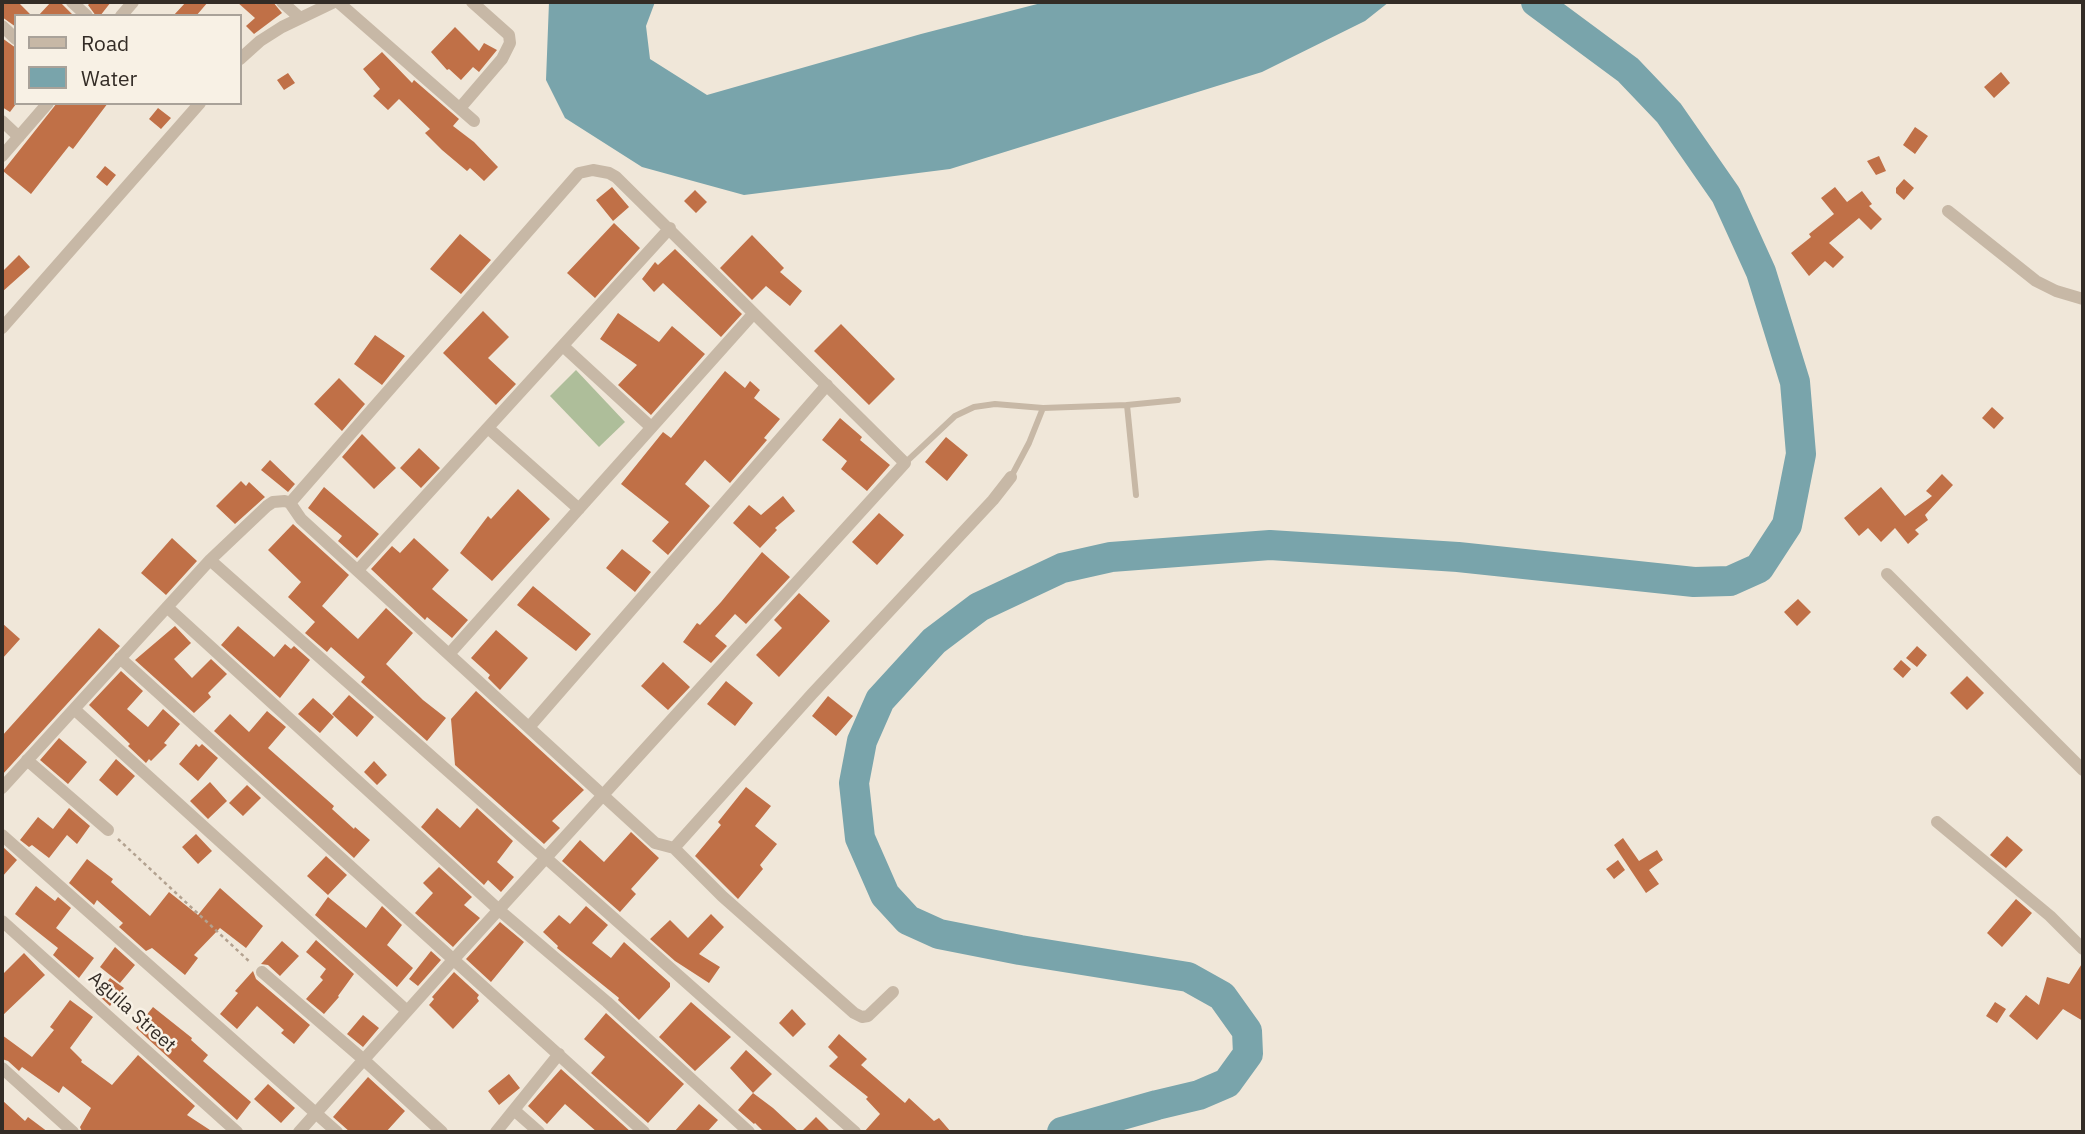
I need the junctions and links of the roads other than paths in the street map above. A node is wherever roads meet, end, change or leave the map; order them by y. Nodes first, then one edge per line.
1 (72, 2) edge
2 (282, 2) edge
3 (336, 2) edge
4 (472, 2) edge
5 (85, 14) edge
6 (299, 18) junction
7 (242, 57) edge
8 (46, 105) edge
9 (198, 105) edge
10 (460, 108) junction
11 (2, 121) edge
12 (474, 121) dead end
13 (19, 137) junction
14 (2, 156) edge
15 (1948, 211) dead end
16 (670, 229) junction
17 (2083, 299) edge
18 (752, 314) junction
19 (2, 328) edge
20 (563, 346) junction
21 (827, 385) junction
22 (1178, 400) dead end
23 (1127, 405) junction
24 (1043, 408) junction
25 (652, 427) junction
26 (488, 428) junction
27 (905, 463) junction
28 (1011, 477) joint
29 (1136, 495) dead end
30 (290, 503) junction
31 (579, 509) junction
32 (210, 560) junction
33 (358, 570) junction
34 (1887, 574) dead end
35 (167, 607) junction
36 (450, 653) junction
37 (120, 658) junction
38 (74, 709) junction
39 (530, 726) junction
40 (27, 760) junction
41 (2083, 770) edge
42 (2, 788) edge
43 (604, 795) junction
44 (1937, 822) dead end
45 (108, 830) road end
46 (2, 835) edge
47 (674, 848) junction
48 (547, 859) junction
49 (499, 910) junction
50 (2, 921) edge
51 (2083, 949) edge
52 (453, 960) junction
53 (262, 972) road end
54 (893, 992) dead end
55 (407, 1011) junction
56 (559, 1054) junction
57 (363, 1060) junction
58 (2, 1068) edge
59 (514, 1110) junction
60 (316, 1113) junction
61 (73, 1132) edge
62 (237, 1132) edge
63 (299, 1132) edge
64 (338, 1132) edge
65 (442, 1132) edge
66 (496, 1132) edge
67 (539, 1132) edge
68 (644, 1132) edge
69 (749, 1132) edge
70 (855, 1132) edge

1 - 5 street
2 - 6 street
3 - 6 street
3 - 10 street
4 - 10 street
6 - 7 street
8 - 13 street
9 - 19 street
10 - 12 street
11 - 13 street
13 - 14 street
15 - 17 street
16 - 18 street
16 - 20 street
16 - 30 street
18 - 21 street
18 - 25 street
20 - 25 street
20 - 26 street
21 - 27 street
21 - 39 street
22 - 23 lane
23 - 24 lane
23 - 29 lane
24 - 27 lane
24 - 28 lane
25 - 31 street
26 - 31 street
26 - 33 street
27 - 43 street
28 - 47 street
30 - 32 street
30 - 33 street
31 - 36 street
32 - 35 street
32 - 48 street
33 - 36 street
34 - 41 street
35 - 37 street
35 - 49 street
36 - 39 street
37 - 38 street
37 - 52 street
38 - 40 street
38 - 55 street
39 - 43 street
40 - 42 street
40 - 45 street
43 - 47 street
43 - 48 street
44 - 51 street
46 - 60 street
47 - 54 street
48 - 49 street
48 - 70 street
49 - 52 street
49 - 69 street
50 - 62 street, Aguila Street
52 - 55 street
52 - 56 street
53 - 57 street
55 - 57 street
56 - 59 street
56 - 68 street
57 - 60 street
57 - 65 street
58 - 61 street
59 - 66 street
59 - 67 street
60 - 63 street
60 - 64 street

